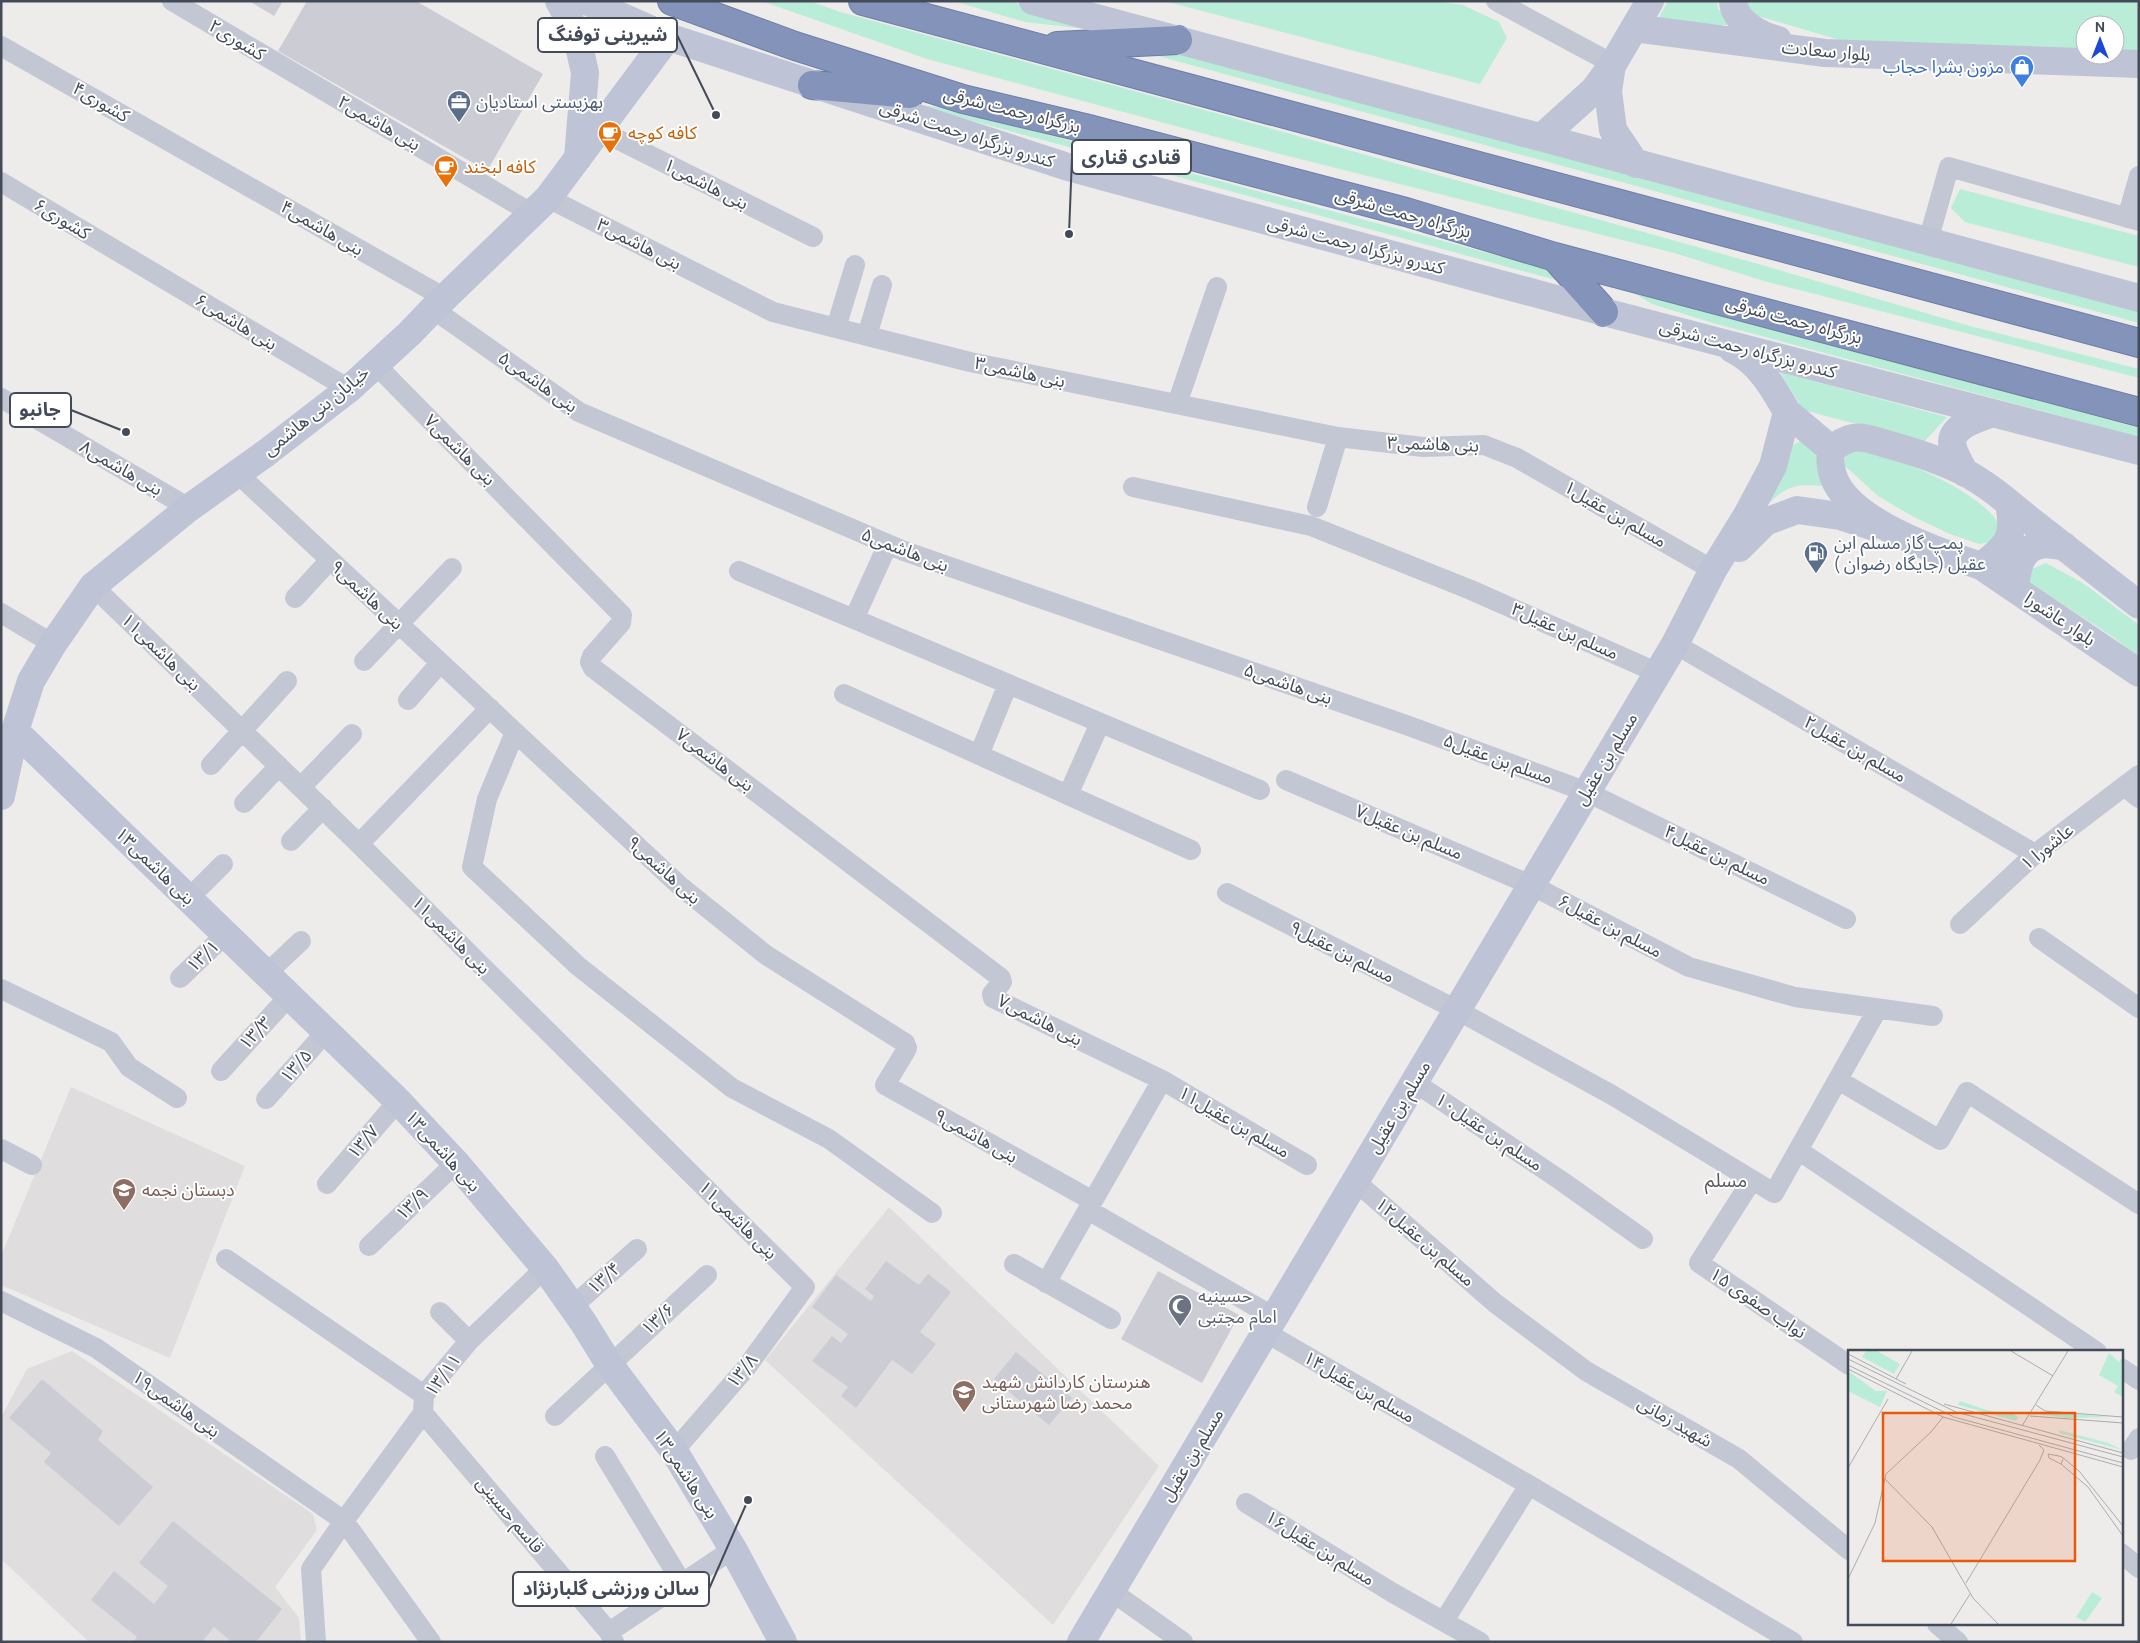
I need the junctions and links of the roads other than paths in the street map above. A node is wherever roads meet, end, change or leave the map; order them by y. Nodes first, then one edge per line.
1 (172, 1) edge
2 (559, 1) edge
3 (586, 1) edge
4 (672, 1) edge
5 (864, 1) edge
6 (1034, 1) edge
7 (1496, 1) edge
8 (1650, 1) edge
9 (1733, 1) edge
10 (1634, 28) junction
11 (668, 37) junction
12 (1178, 40) junction
13 (1, 46) edge
14 (1031, 47) junction
15 (1825, 53) junction
16 (276, 63) joint
17 (1612, 64) junction
18 (2139, 64) edge
19 (812, 85) junction
20 (963, 99) junction
21 (599, 130) junction
22 (1542, 137) junction
23 (578, 158) junction
24 (200, 159) joint
25 (1636, 164) junction
26 (2139, 176) edge
27 (1, 182) edge
28 (540, 206) junction
29 (2133, 219) edge
30 (813, 237) dead end
31 (1928, 241) junction
32 (123, 255) joint
33 (1555, 257) junction
34 (856, 265) dead end
35 (882, 286) dead end
36 (1217, 287) dead end
37 (2139, 298) edge
38 (439, 303) junction
39 (1604, 312) junction
40 (836, 328) junction
41 (867, 336) junction
42 (1710, 339) junction
43 (2139, 344) edge
44 (375, 364) junction
45 (349, 389) junction
46 (1, 398) edge
47 (1177, 404) junction
48 (1787, 412) junction
49 (2139, 412) edge
50 (1994, 413) junction
51 (1338, 437) junction
52 (1832, 450) junction
53 (2139, 451) edge
54 (1517, 458) joint
55 (237, 473) junction
56 (1965, 473) junction
57 (1133, 487) dead end
58 (2010, 504) junction
59 (1317, 507) dead end
60 (189, 508) junction
61 (1906, 538) junction
62 (888, 544) junction
63 (2064, 546) junction
64 (329, 561) junction
65 (1981, 566) junction
66 (452, 568) dead end
67 (1713, 570) junction
68 (739, 571) dead end
69 (93, 586) junction
70 (2015, 589) junction
71 (295, 598) dead end
72 (2139, 605) edge
73 (1, 613) edge
74 (854, 619) junction
75 (398, 624) junction
76 (53, 644) junction
77 (1675, 644) junction
78 (364, 661) dead end
79 (440, 662) junction
80 (2139, 672) edge
81 (1658, 673) junction
82 (288, 680) dead end
83 (1008, 684) junction
84 (844, 694) dead end
85 (408, 700) dead end
86 (490, 708) junction
87 (1100, 723) junction
88 (1409, 726) joint
89 (243, 730) junction
90 (515, 732) junction
91 (352, 734) dead end
92 (8, 742) edge
93 (979, 755) junction
94 (212, 765) dead end
95 (279, 766) junction
96 (1286, 780) dead end
97 (2134, 786) edge
98 (301, 787) junction
99 (1260, 790) dead end
100 (1587, 792) junction
101 (1068, 795) junction
102 (1, 796) edge
103 (244, 803) dead end
104 (323, 808) junction
105 (291, 841) dead end
106 (359, 844) junction
107 (1191, 850) dead end
108 (2035, 854) junction
109 (223, 864) dead end
110 (1532, 885) junction
111 (1227, 893) dead end
112 (189, 898) junction
113 (1846, 919) dead end
114 (1960, 924) dead end
115 (226, 934) junction
116 (2040, 938) dead end
117 (302, 941) dead end
118 (267, 973) junction
119 (180, 978) dead end
120 (1, 989) edge
121 (290, 995) junction
122 (2139, 1008) edge
123 (1457, 1010) junction
124 (1877, 1010) junction
125 (1933, 1016) dead end
126 (326, 1032) junction
127 (221, 1071) dead end
128 (1162, 1080) junction
129 (1838, 1080) junction
130 (1414, 1082) junction
131 (177, 1098) dead end
132 (266, 1099) dead end
133 (398, 1101) junction
134 (1, 1148) edge
135 (1798, 1150) junction
136 (456, 1162) junction
137 (32, 1164) dead end
138 (1307, 1164) dead end
139 (1355, 1180) junction
140 (1752, 1180) junction
141 (327, 1184) dead end
142 (2139, 1204) edge
143 (1090, 1205) junction
144 (932, 1213) dead end
145 (1643, 1239) dead end
146 (369, 1246) dead end
147 (637, 1249) dead end
148 (226, 1259) dead end
149 (1014, 1264) dead end
150 (545, 1268) junction
151 (707, 1275) dead end
152 (1046, 1283) junction
153 (805, 1287) joint
154 (1, 1301) edge
155 (1495, 1303) joint
156 (572, 1307) junction
157 (440, 1312) dead end
158 (1111, 1320) dead end
159 (1270, 1324) junction
160 (469, 1341) junction
161 (2095, 1350) edge
162 (609, 1364) junction
163 (1848, 1364) edge
164 (2122, 1369) edge
165 (2139, 1380) edge
166 (424, 1404) junction
167 (555, 1416) dead end
168 (674, 1451) junction
169 (605, 1456) dead end
170 (1529, 1484) junction
171 (1246, 1502) dead end
172 (344, 1520) junction
173 (733, 1549) junction
174 (1848, 1549) edge
175 (2122, 1554) edge
176 (2139, 1568) edge
177 (682, 1583) junction
178 (1111, 1591) junction
179 (1444, 1621) junction
180 (1939, 1626) edge
181 (611, 1637) edge
182 (316, 1642) edge
183 (431, 1642) edge
184 (783, 1642) edge
185 (1081, 1642) edge
186 (1183, 1642) edge
187 (1480, 1642) edge
188 (1793, 1642) edge
189 (1958, 1642) edge

1 - 16 street, کشوری۲
2 - 23 street
3 - 11 street, کندرو بزرگراه رحمت شرقی
4 - 20 highway, بزرگراه رحمت شرقی
5 - 14 highway
6 - 12 street
7 - 17 street
8 - 10 street
9 - 15 street
10 - 15 street, بلوار سعادت
10 - 17 street
11 - 19 street, کندرو بزرگراه رحمت شرقی
11 - 21 street, خیابان بنی هاشمی
12 - 14 highway
12 - 22 street
13 - 24 street, کشوری۴
14 - 43 highway
15 - 18 street, بلوار سعادت
16 - 28 street, ۲بنی هاشمی
17 - 22 street
17 - 25 street
19 - 20 highway
19 - 39 street, کندرو بزرگراه رحمت شرقی
20 - 33 highway, بزرگراه رحمت شرقی
21 - 23 street, خیابان بنی هاشمی
21 - 30 street, بنی هاشمی۱
22 - 25 street
23 - 28 street, خیابان بنی هاشمی
24 - 38 street, ۴بنی هاشمی
25 - 31 street
26 - 29 street
27 - 32 street, کشوری۶
28 - 38 street, خیابان بنی هاشمی
28 - 40 street, بنی هاشمی۳
29 - 31 street
31 - 37 street
32 - 45 street, ۶بنی هاشمی
33 - 39 highway
33 - 49 highway, بزرگراه رحمت شرقی
34 - 40 street
35 - 41 street
36 - 47 street
38 - 44 street, خیابان بنی هاشمی
38 - 62 street, بنی هاشمی۵
39 - 42 street, کندرو بزرگراه رحمت شرقی
40 - 41 street, بنی هاشمی۳
41 - 47 street, بنی هاشمی۳
42 - 48 street
42 - 50 street, کندرو بزرگراه رحمت شرقی
44 - 45 street, خیابان بنی هاشمی
44 - 128 street, بنی هاشمی۷
45 - 55 street, خیابان بنی هاشمی
46 - 60 street, ۸بنی هاشمی
47 - 51 street, بنی هاشمی۳
48 - 52 street
48 - 67 street, مسلم بن عقیل
50 - 53 street, کندرو بزرگراه رحمت شرقی
50 - 56 street
51 - 54 street, بنی هاشمی۳
51 - 59 street
52 - 56 street
52 - 61 street
54 - 67 street, مسلم بن عقیل۱
55 - 60 street, خیابان بنی هاشمی
55 - 64 street, بنی هاشمی۹
56 - 58 street
57 - 81 street, مسلم بن عقیل۳
58 - 63 street
58 - 65 street
60 - 69 street, خیابان بنی هاشمی
61 - 65 street, بلوار عاشورا
61 - 67 street
62 - 74 street
62 - 88 street, بنی هاشمی۵
63 - 70 street
63 - 72 street
64 - 71 street
64 - 75 street, بنی هاشمی۹
65 - 70 street, بلوار عاشورا
66 - 75 street
67 - 77 street, مسلم بن عقیل
68 - 74 street
69 - 76 street, خیابان بنی هاشمی
69 - 89 street, بنی هاشمی۱۱
70 - 80 street, بلوار عاشورا
73 - 76 street
74 - 83 street
75 - 78 street
75 - 79 street, بنی هاشمی۹
76 - 92 street, خیابان بنی هاشمی
77 - 81 street, مسلم بن عقیل
77 - 108 street, مسلم بن عقیل۲
79 - 85 street
79 - 86 street, بنی هاشمی۹
81 - 100 street, مسلم بن عقیل
82 - 89 street
83 - 87 street
83 - 93 street
84 - 93 street
86 - 90 street, بنی هاشمی۹
86 - 106 street
87 - 99 street
87 - 101 street
88 - 100 street, مسلم بن عقیل۵
89 - 94 street
89 - 95 street, بنی هاشمی۱۱
90 - 143 street, بنی هاشمی۹
90 - 144 street
91 - 98 street
92 - 102 street, خیابان بنی هاشمی
92 - 112 street, بنی هاشمی۱۳
93 - 101 street
95 - 98 street, بنی هاشمی۱۱
95 - 103 street
96 - 110 street, مسلم بن عقیل۷
97 - 108 street, عاشورا ۱
98 - 104 street, بنی هاشمی۱۱
100 - 110 street, مسلم بن عقیل
100 - 113 street, مسلم بن عقیل۴
101 - 107 street
104 - 105 street
104 - 106 street, بنی هاشمی۱۱
106 - 153 street, بنی هاشمی۱۱
108 - 114 street, عاشورا ۱
109 - 112 street
110 - 123 street, مسلم بن عقیل
110 - 124 street, مسلم بن عقیل۶
111 - 123 street, مسلم بن عقیل۹
112 - 115 street, بنی هاشمی۱۳
115 - 118 street, بنی هاشمی۱۳
115 - 119 street, ۱۳/۱
116 - 122 street
117 - 118 street
118 - 121 street, بنی هاشمی۱۳
120 - 131 street
121 - 126 street, بنی هاشمی۱۳
121 - 127 street, ۱۳/۳
123 - 130 street, مسلم بن عقیل
123 - 140 street, مسلم بن عقیل۹
124 - 125 street, مسلم بن عقیل۶
124 - 129 street
126 - 132 street, ۱۳/۵
126 - 133 street, بنی هاشمی۱۳
128 - 138 street, مسلم بن عقیل۱۱
128 - 143 street
129 - 135 street
129 - 142 street
130 - 139 street, مسلم بن عقیل
130 - 145 street, مسلم بن عقیل۱۰
133 - 136 street, بنی هاشمی۱۳
133 - 141 street, ۱۳/۷
134 - 137 street
135 - 140 street, مسلم بن عقیل۹
135 - 161 street
136 - 146 street, ۱۳/۹
136 - 150 street, بنی هاشمی۱۳
139 - 155 street, مسلم بن عقیل۱۲
139 - 159 street, مسلم بن عقیل
140 - 163 street, نواب صفوی ۱۵
143 - 152 street
143 - 159 street, مسلم بن عقیل۱۴
147 - 156 street, ۱۳/۴
148 - 166 street, قاسم حسینی
149 - 152 street
150 - 156 street, بنی هاشمی۱۳
150 - 160 street, ۱۳/۱۱
151 - 162 street, ۱۳/۶
152 - 158 street
153 - 168 street, ۱۳/۸
154 - 172 street, بنی هاشمی۱۹
155 - 174 street, شهید زمانی
156 - 162 street, بنی هاشمی۱۳
157 - 160 street
159 - 170 street, مسلم بن عقیل۱۴
159 - 178 street, مسلم بن عقیل
160 - 166 street, ۱۳/۱۱
162 - 167 street, ۱۳/۶
162 - 168 street, بنی هاشمی۱۳
164 - 165 street
166 - 172 street, ۱۳/۱۱
166 - 181 street, قاسم حسینی
168 - 173 street, بنی هاشمی۱۳
169 - 177 street
170 - 179 street
170 - 188 street, مسلم بن عقیل۱۴
171 - 179 street, مسلم بن عقیل۱۶
172 - 182 street, ۱۳/۱۱
172 - 183 street, بنی هاشمی۱۹
173 - 177 street
173 - 184 street, بنی هاشمی۱۳
175 - 176 street
177 - 181 street
178 - 185 street, مسلم بن عقیل
178 - 186 street
179 - 187 street, مسلم بن عقیل۱۶
180 - 189 street

